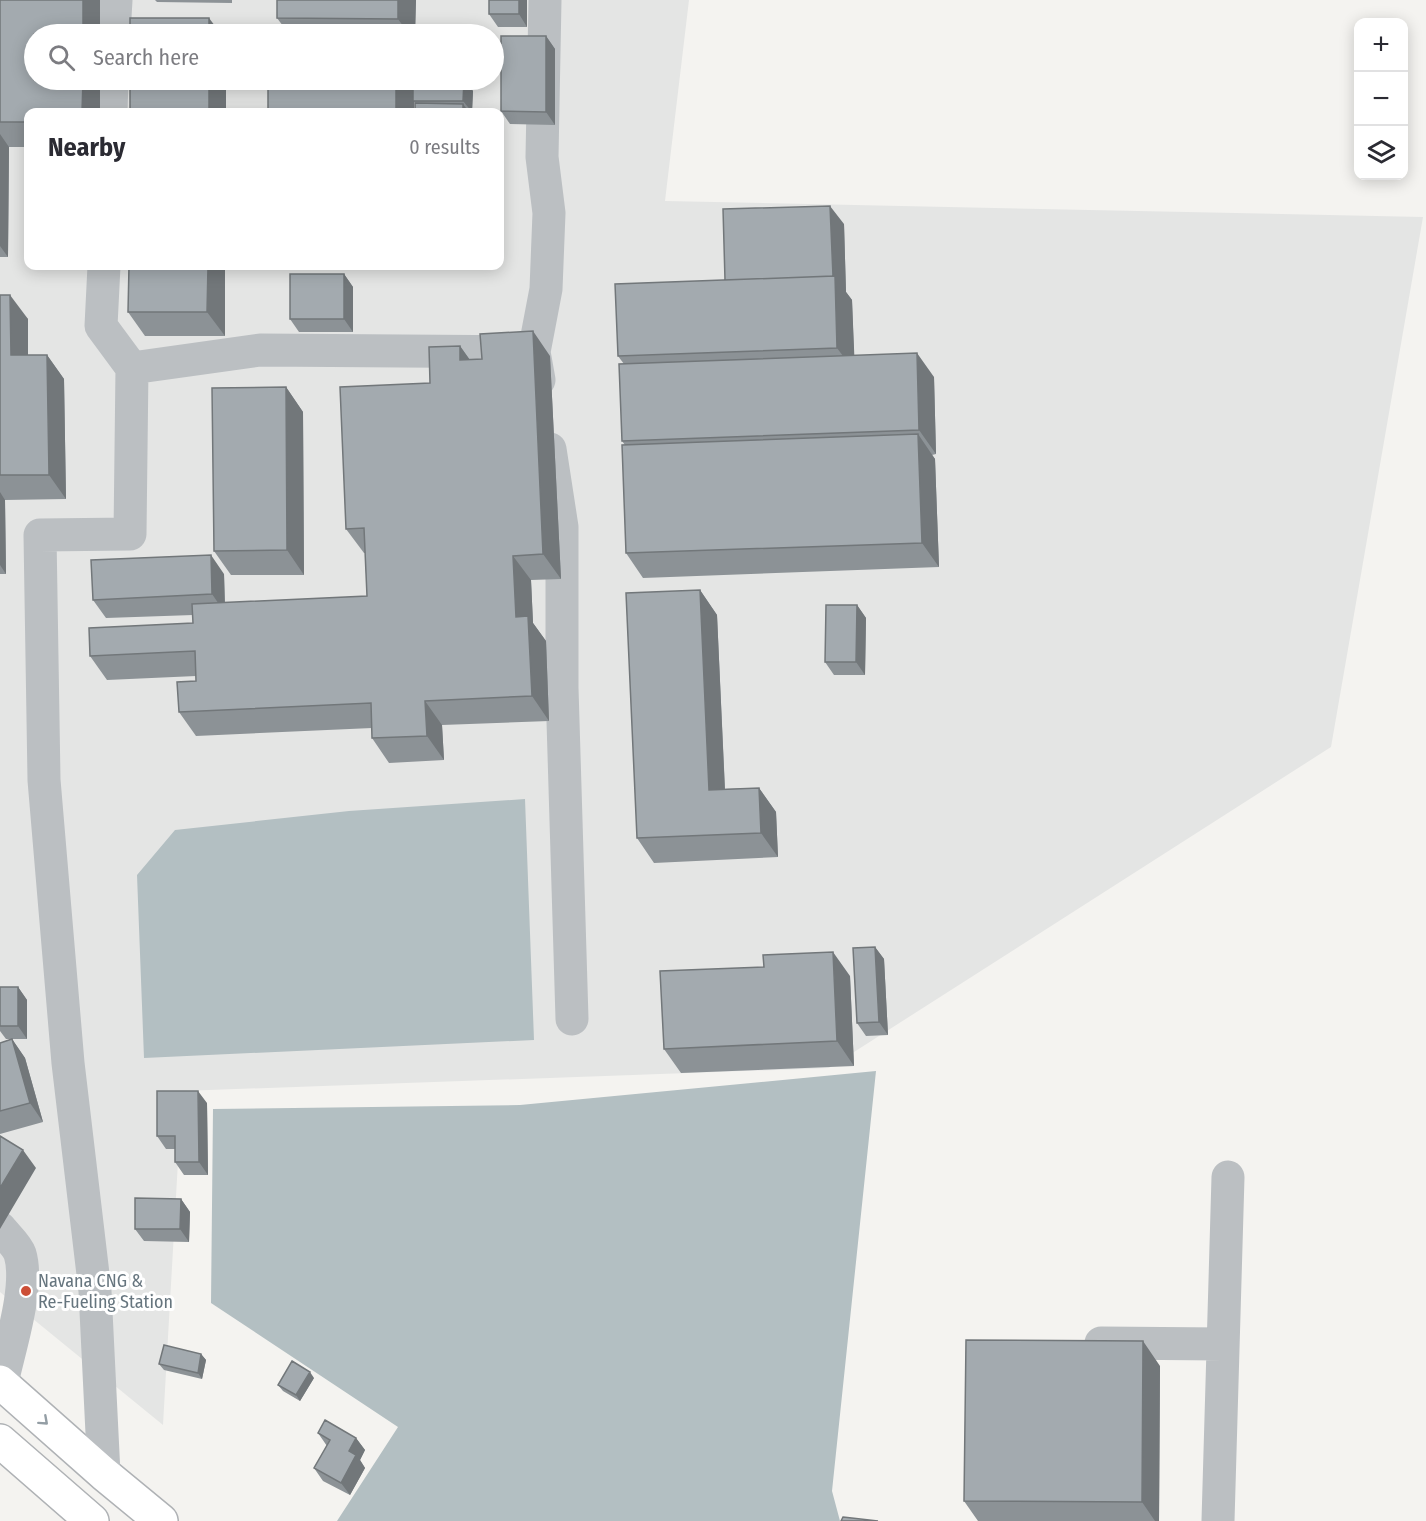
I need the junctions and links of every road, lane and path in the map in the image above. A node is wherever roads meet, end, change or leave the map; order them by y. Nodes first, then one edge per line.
1 (116, 0) edge
2 (545, 0) edge
3 (115, 24) edge
4 (112, 90) edge
5 (111, 108) edge
6 (104, 270) edge
7 (534, 352) junction
8 (132, 368) junction
9 (572, 1019) dead end
10 (1228, 1177) dead end
11 (0, 1228) edge
12 (1073, 1343) edge
13 (1223, 1344) junction
14 (1, 1383) edge
15 (0, 1441) edge
16 (104, 1474) junction
17 (92, 1521) edge
18 (161, 1521) edge
19 (1218, 1521) edge

1 - 3 street
2 - 7 street
4 - 5 street
6 - 8 street
7 - 8 street
7 - 9 street
8 - 16 street
10 - 13 street
11 - 14 street
12 - 13 street
13 - 19 street
14 -> 16 highway
15 - 17 highway
16 - 18 highway

